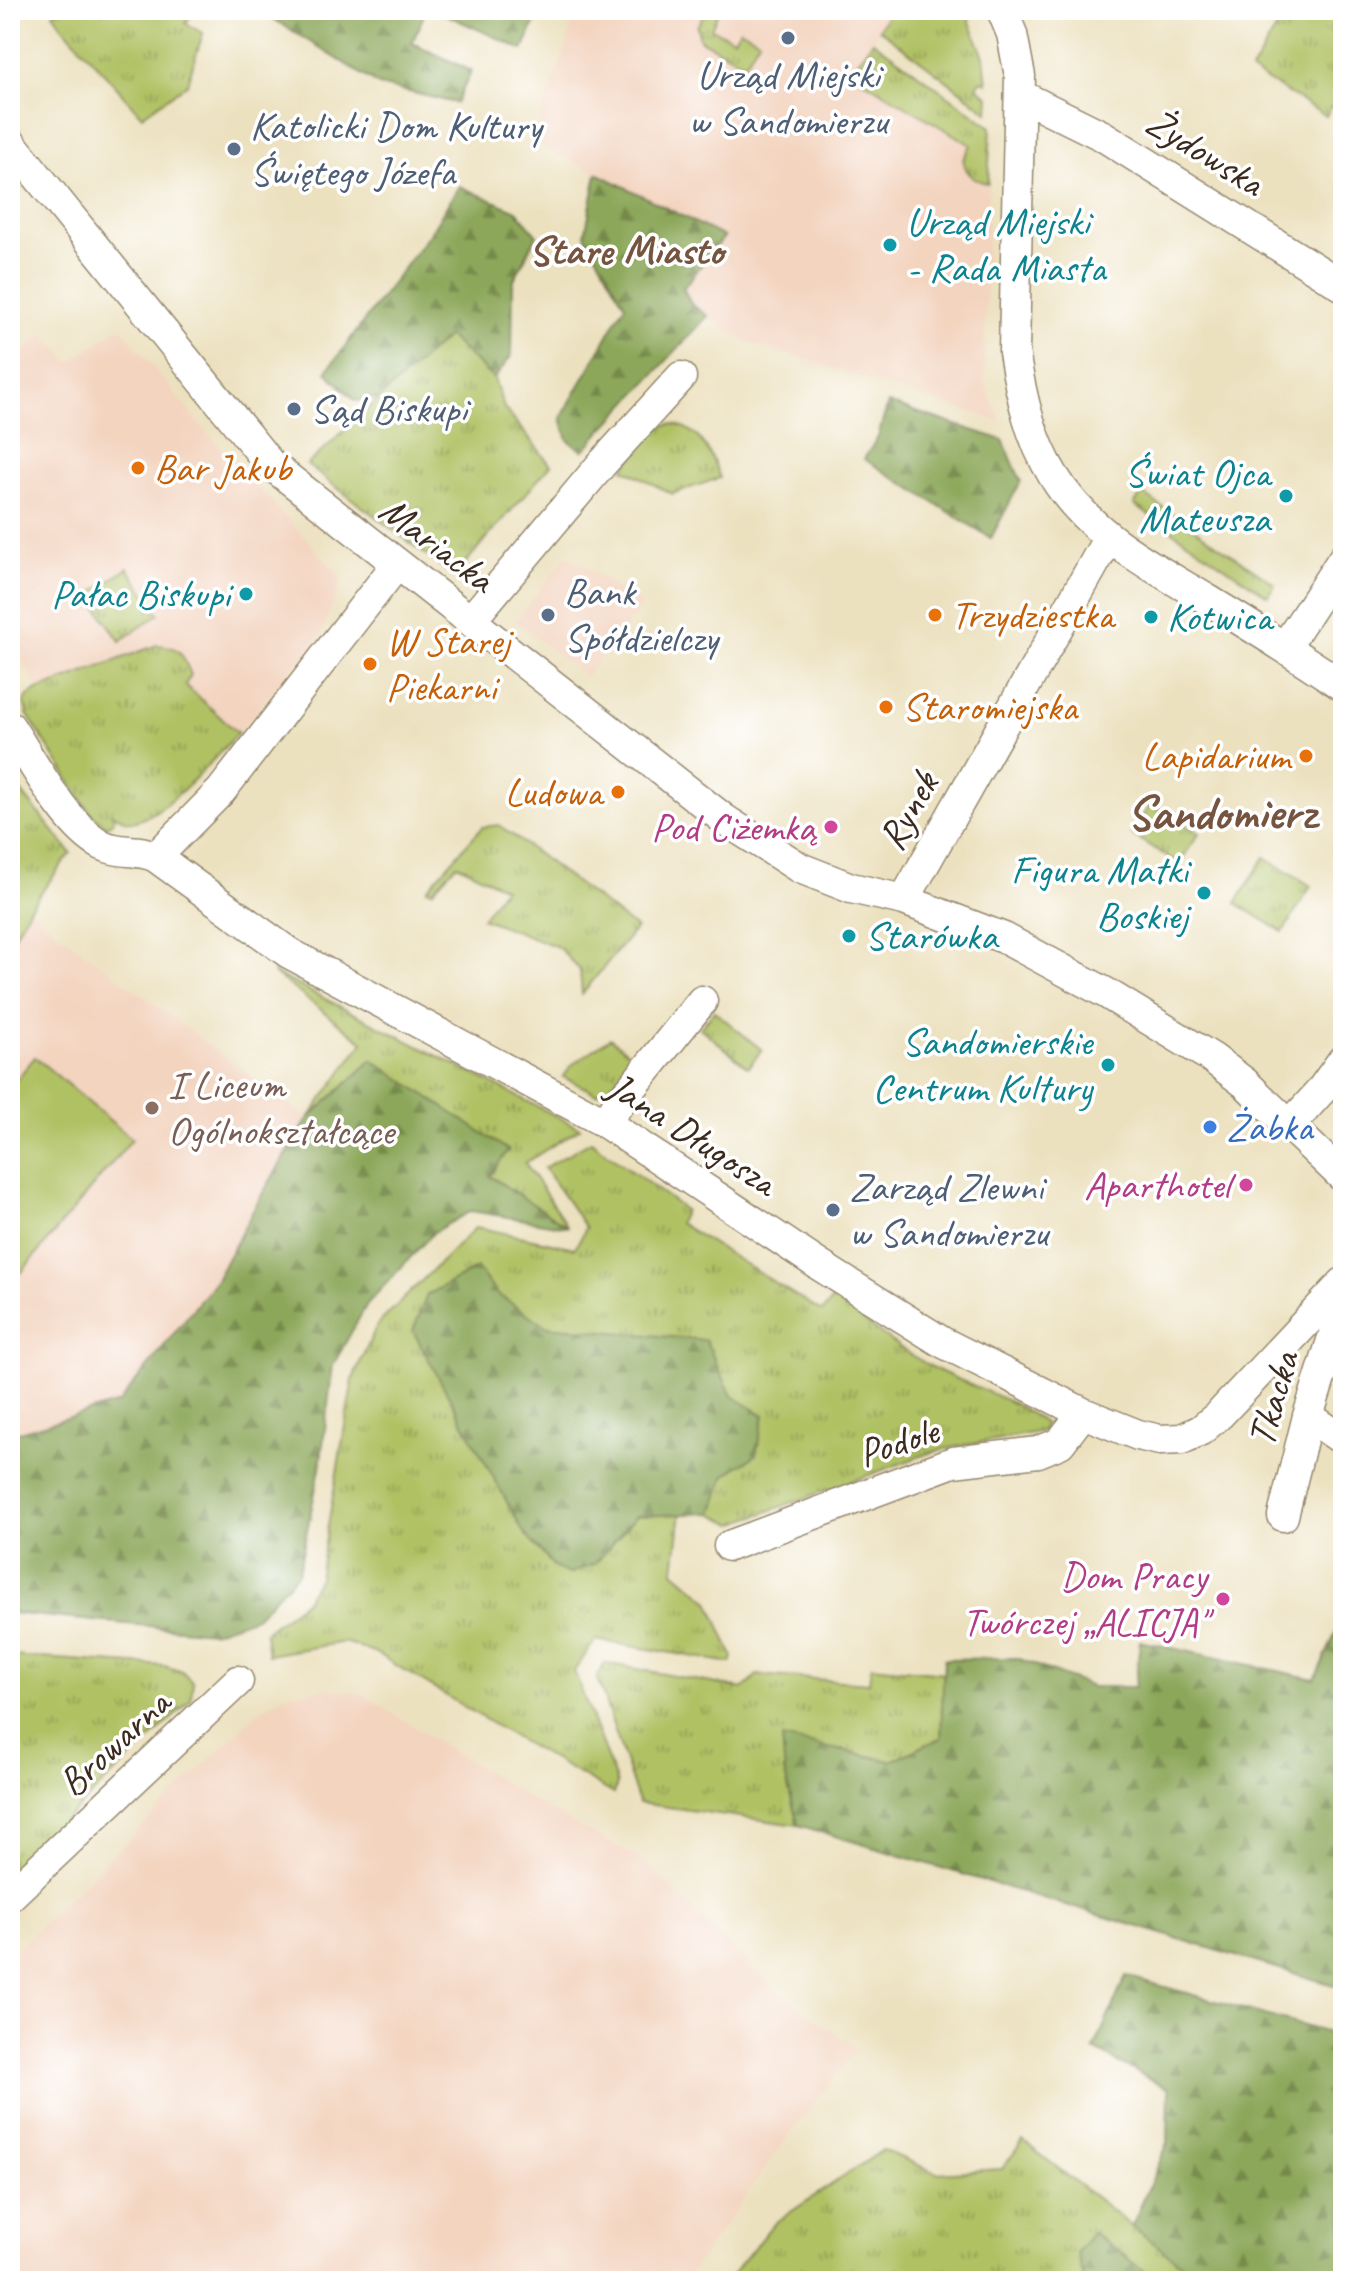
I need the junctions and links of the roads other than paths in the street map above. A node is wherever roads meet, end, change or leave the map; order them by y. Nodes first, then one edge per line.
1 (1002, 10) edge
2 (1020, 95) junction
3 (10, 142) edge
4 (1343, 286) edge
5 (681, 377) dead end
6 (1108, 539) junction
7 (1343, 559) edge
8 (397, 564) junction
9 (471, 620) junction
10 (1285, 647) junction
11 (1343, 686) edge
12 (10, 727) edge
13 (156, 857) junction
14 (904, 900) junction
15 (702, 1001) dead end
16 (1343, 1060) edge
17 (604, 1122) junction
18 (1290, 1125) junction
19 (1343, 1177) edge
20 (1343, 1283) edge
21 (1343, 1306) edge
22 (1083, 1413) junction
23 (1308, 1416) junction
24 (1343, 1440) edge
25 (1283, 1516) dead end
26 (729, 1546) dead end
27 (238, 1681) dead end
28 (10, 1896) edge

1 - 2 street
2 - 4 street, Żydowska
2 - 6 street
3 - 8 street, Mariacka
5 - 9 street
6 - 10 street
6 - 14 street, Rynek
7 - 10 street
8 - 9 street, Mariacka
8 - 13 street
9 - 14 street, Mariacka
10 - 11 street
12 - 13 street, Jana Długosza
13 - 17 street, Jana Długosza
14 - 18 street, Rynek
15 - 17 street
16 - 18 street
17 - 22 street, Jana Długosza
18 - 19 street, Rynek
20 - 22 street, Jana Długosza
21 - 23 street, Tkacka
22 - 26 street, Podole
23 - 24 street
23 - 25 street, Tkacka
27 - 28 street, Browarna

